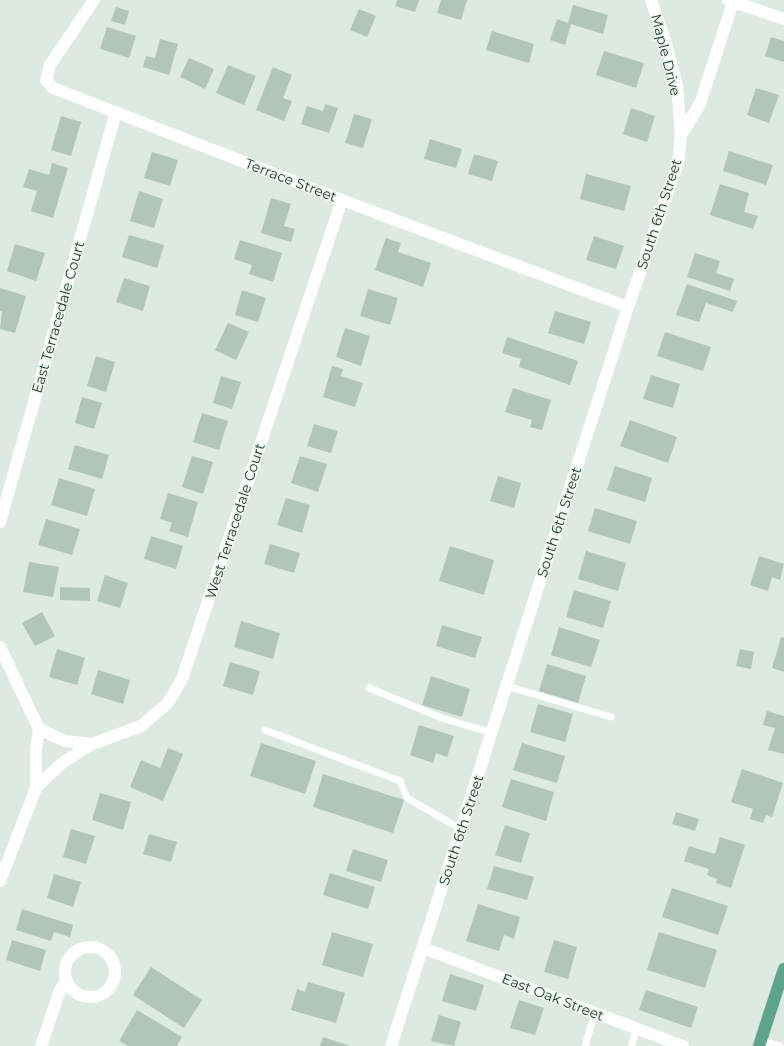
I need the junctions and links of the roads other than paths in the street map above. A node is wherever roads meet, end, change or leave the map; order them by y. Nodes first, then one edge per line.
1 (94, 0) edge
2 (652, 0) edge
3 (731, 1) edge
4 (763, 6) edge
5 (784, 19) edge
6 (116, 112) junction
7 (680, 135) junction
8 (342, 200) junction
9 (628, 307) junction
10 (0, 522) edge
11 (0, 647) edge
12 (507, 686) junction
13 (369, 688) dead end
14 (611, 717) dead end
15 (39, 729) junction
16 (265, 730) dead end
17 (492, 733) junction
18 (92, 744) junction
19 (36, 788) junction
20 (461, 829) junction
21 (0, 881) edge
22 (423, 948) junction
23 (784, 969) edge
24 (66, 981) junction
25 (595, 1013) junction
26 (637, 1028) junction
27 (760, 1043) edge
28 (41, 1046) edge
29 (391, 1046) edge
30 (585, 1046) edge
31 (631, 1046) edge
32 (684, 1046) edge
33 (780, 1046) edge

1 - 6 street, Terrace Street
2 - 7 street, Maple Drive
3 - 4 street
3 - 7 street, South 6th Street
4 - 5 street
6 - 8 street, Terrace Street
6 - 10 street, East Terracedale Court
7 - 9 street, South 6th Street
8 - 9 street, Terrace Street
8 - 18 street, West Terracedale Court
9 - 12 street, South 6th Street
11 - 15 street
12 - 14 lane
12 - 17 street, South 6th Street
13 - 17 lane
15 - 18 street, West Terracedale Court
15 - 19 street
16 - 20 lane
17 - 20 street, South 6th Street
18 - 19 street
19 - 21 street
20 - 22 street, South 6th Street
22 - 25 street, East Oak Street
22 - 29 street, South 6th Street
23 - 27 main road
24 - 24 street
24 - 28 street
25 - 26 street, East Oak Street
25 - 30 lane
26 - 31 lane
26 - 32 street, East Oak Street
27 - 33 lane

